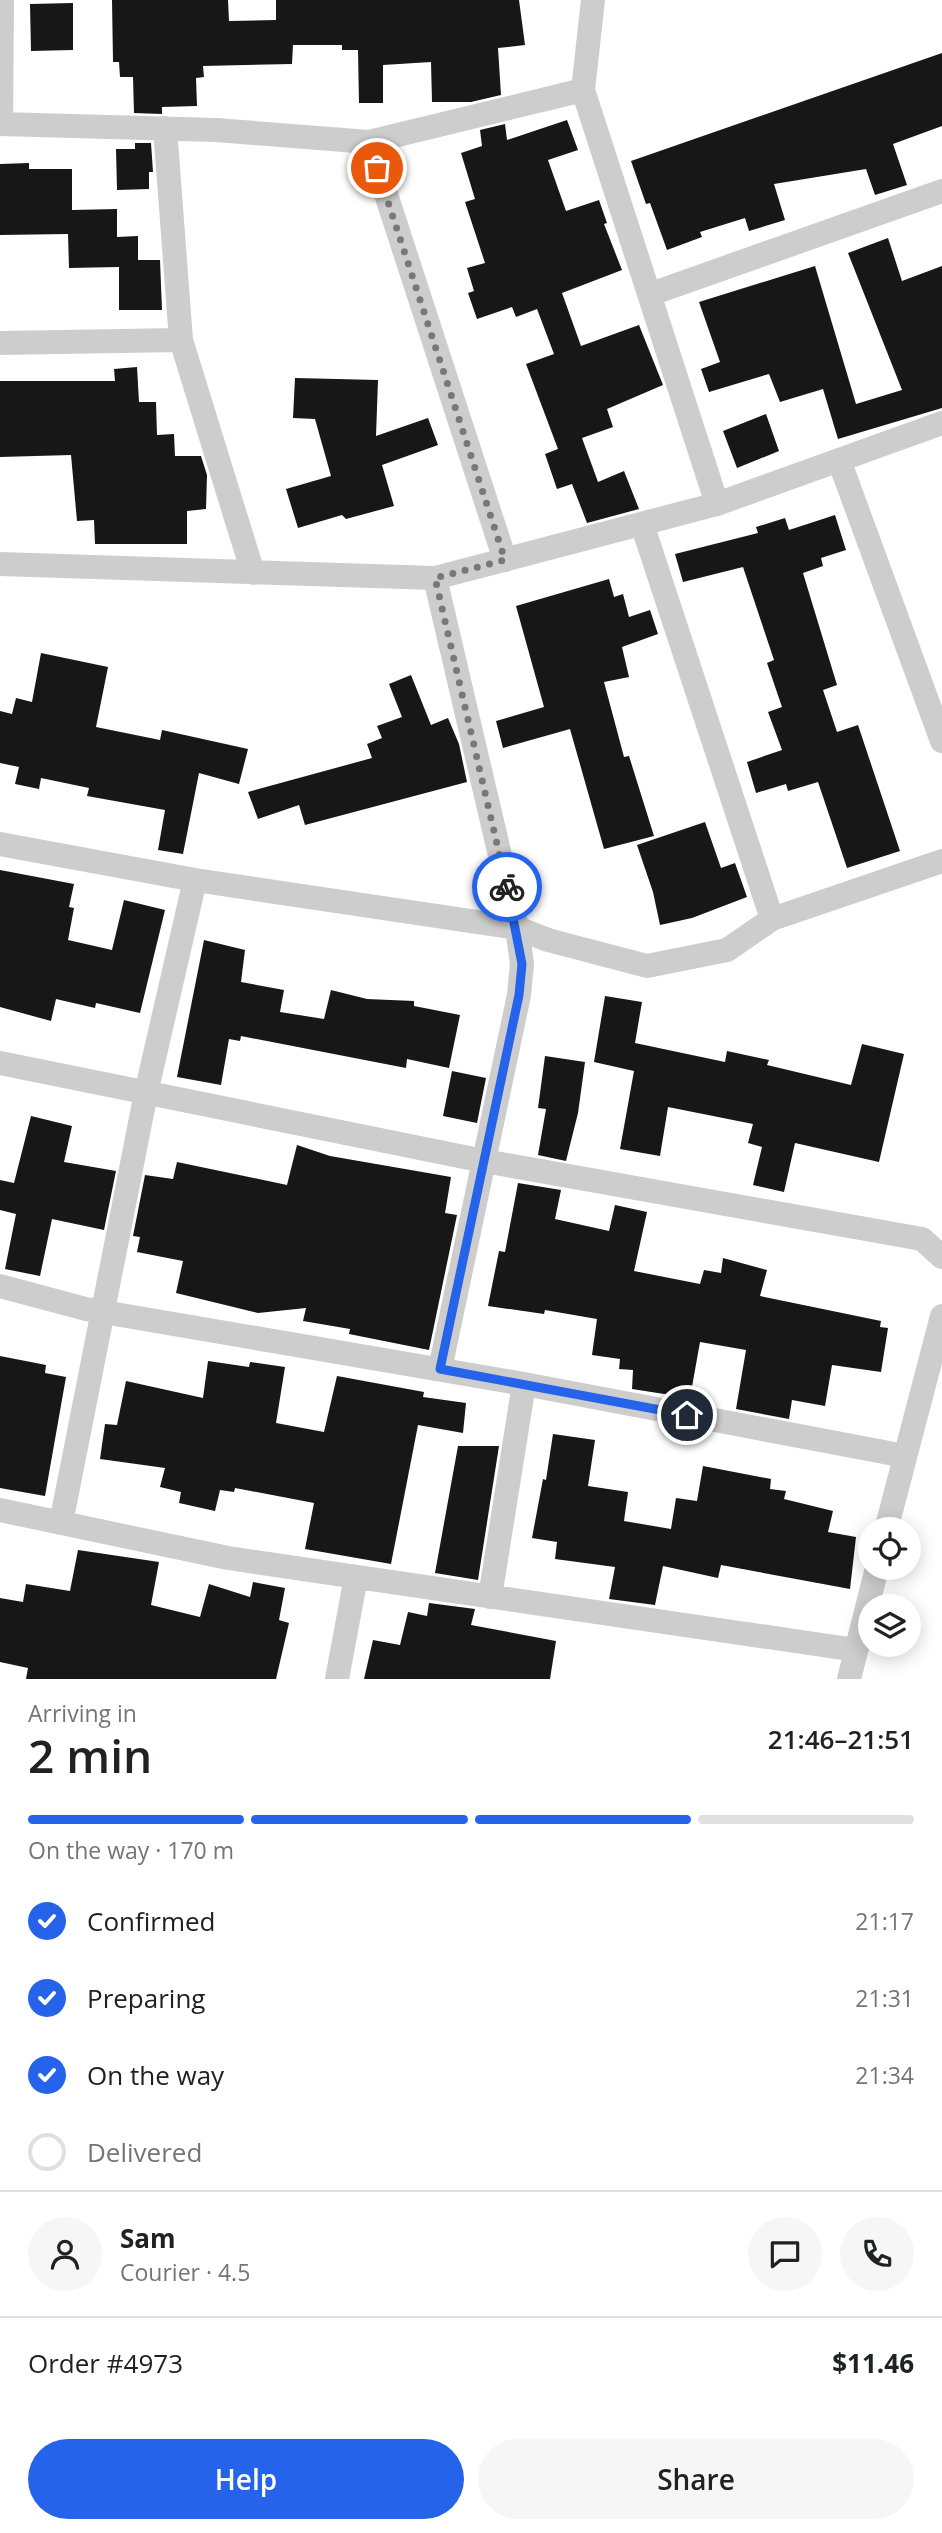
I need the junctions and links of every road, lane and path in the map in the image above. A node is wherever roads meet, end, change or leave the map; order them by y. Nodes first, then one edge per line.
1 (2, 0) edge
2 (593, 0) edge
3 (583, 90) junction
4 (1, 124) edge
5 (165, 128) junction
6 (369, 142) junction
7 (942, 191) edge
8 (651, 294) junction
9 (181, 340) junction
10 (0, 343) edge
11 (942, 423) edge
12 (839, 460) junction
13 (717, 504) junction
14 (642, 524) junction
15 (505, 560) junction
16 (0, 564) edge
17 (253, 573) junction
18 (435, 578) junction
19 (942, 741) edge
20 (0, 844) edge
21 (942, 861) edge
22 (195, 880) junction
23 (772, 919) junction
24 (517, 928) junction
25 (0, 1063) edge
26 (146, 1093) junction
27 (484, 1161) junction
28 (942, 1257) edge
29 (0, 1286) edge
30 (101, 1311) junction
31 (942, 1316) edge
32 (440, 1369) junction
33 (524, 1384) junction
34 (905, 1456) junction
35 (0, 1510) edge
36 (889, 1517) edge
37 (61, 1523) junction
38 (356, 1577) junction
39 (874, 1580) edge
40 (490, 1597) junction
41 (856, 1650) junction
42 (337, 1679) edge
43 (849, 1679) edge

1 - 4 street
2 - 3 street
3 - 6 street
3 - 8 street
4 - 5 street
5 - 6 street
5 - 9 street
6 - 15 street
7 - 8 street
8 - 13 street
9 - 10 street
9 - 17 street
11 - 12 street
12 - 13 street
12 - 19 street
13 - 14 street
14 - 15 street
14 - 23 street
15 - 18 street
16 - 17 street
17 - 18 street
18 - 24 street
20 - 22 street
21 - 23 street
22 - 24 street
22 - 26 street
23 - 24 street
24 - 27 street
25 - 26 street
26 - 27 street
26 - 30 street
27 - 28 street
27 - 32 street
29 - 30 street
30 - 32 street
30 - 37 street
31 - 34 street
32 - 33 street
33 - 34 street
33 - 40 street
34 - 36 street
35 - 37 street
37 - 38 street
38 - 40 street
38 - 42 street
39 - 41 street
40 - 41 street
41 - 43 street

